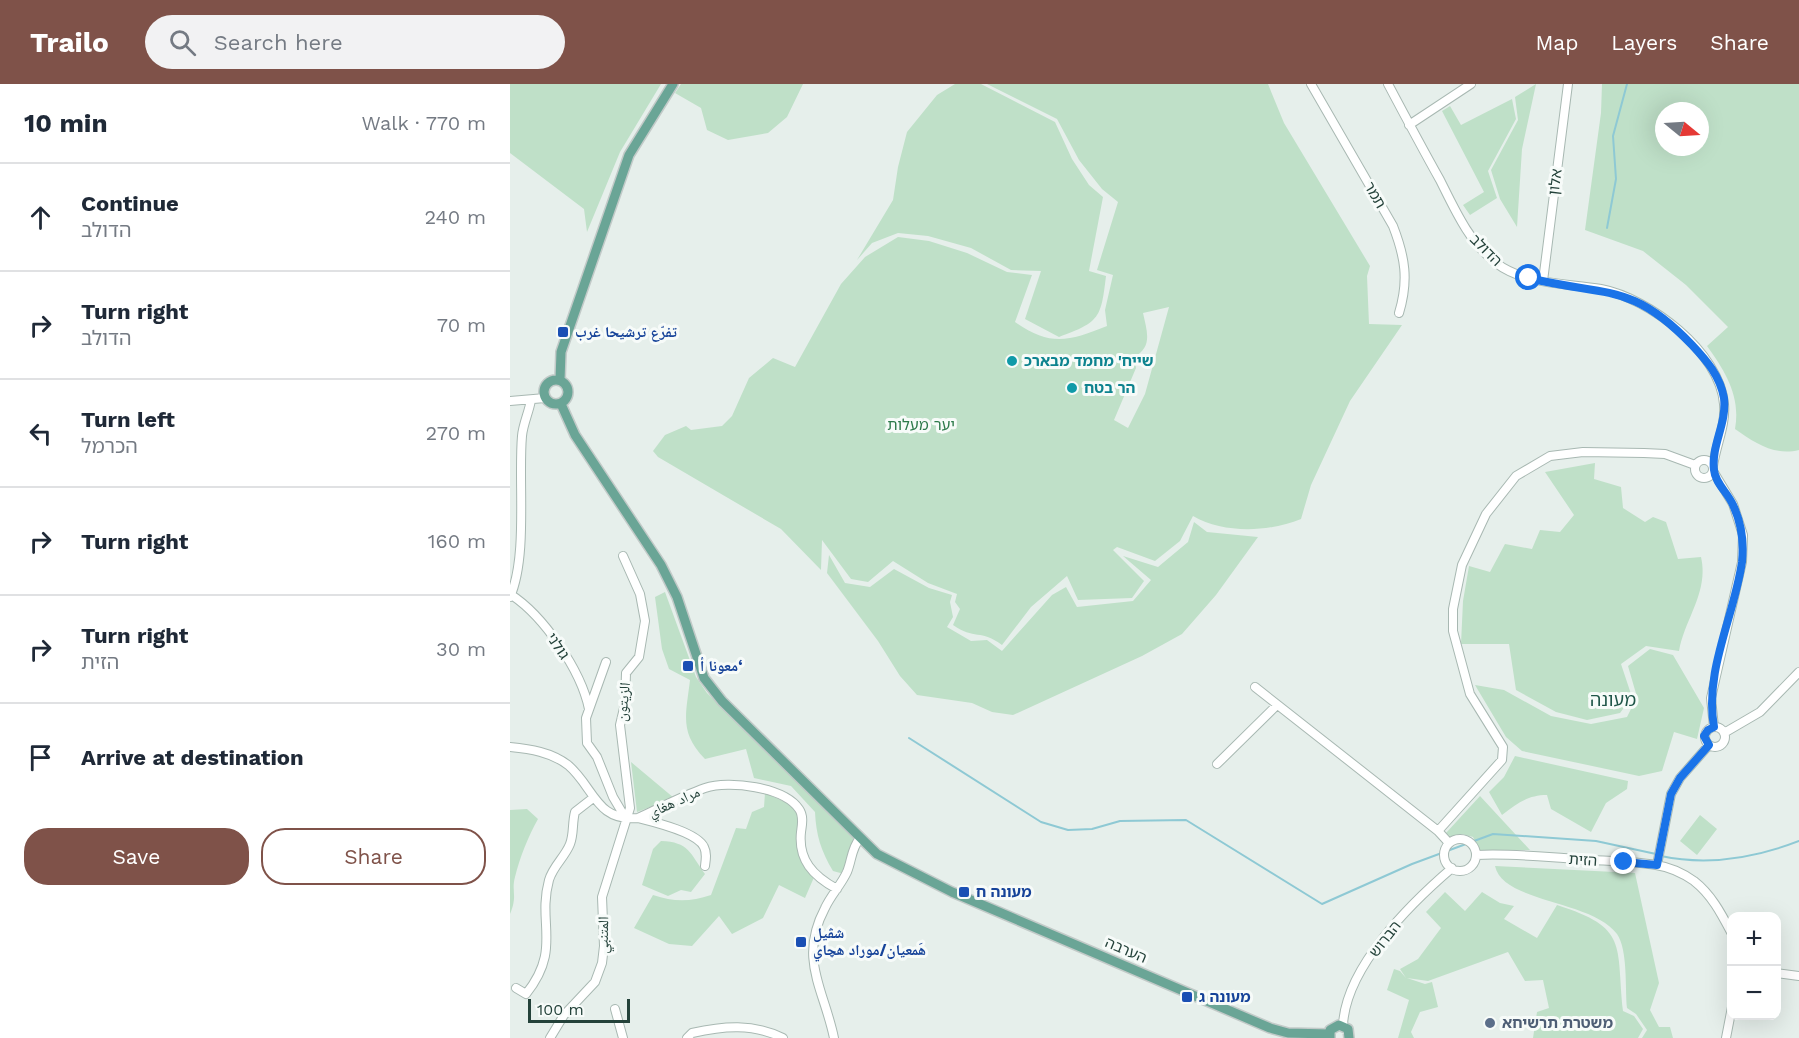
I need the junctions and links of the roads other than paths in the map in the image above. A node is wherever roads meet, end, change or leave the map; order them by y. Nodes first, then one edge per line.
1 (673, 84) edge
2 (1388, 84) edge
3 (1471, 84) edge
4 (1568, 84) edge
5 (1313, 85) edge
6 (1409, 125) junction
7 (1543, 281) junction
8 (1399, 313) dead end
9 (560, 380) junction
10 (545, 398) junction
11 (531, 400) junction
12 (510, 401) edge
13 (561, 404) junction
14 (1720, 438) junction
15 (1699, 462) junction
16 (1713, 469) junction
17 (622, 556) dead end
18 (510, 595) edge
19 (606, 662) dead end
20 (1799, 672) edge
21 (1255, 687) dead end
22 (1277, 705) junction
23 (589, 709) junction
24 (1714, 727) junction
25 (1724, 733) junction
26 (1709, 745) junction
27 (510, 747) edge
28 (1217, 764) dead end
29 (593, 798) junction
30 (638, 818) junction
31 (626, 819) junction
32 (1438, 831) junction
33 (860, 838) junction
34 (1449, 843) junction
35 (1476, 855) junction
36 (1657, 865) junction
37 (705, 866) dead end
38 (1452, 868) junction
39 (837, 889) junction
40 (1727, 926) edge
41 (1781, 974) edge
42 (1799, 976) edge
43 (516, 988) dead end
44 (615, 1009) dead end
45 (1729, 1020) edge
46 (1343, 1025) junction
47 (1329, 1036) edge
48 (550, 1038) edge
49 (623, 1038) edge
50 (687, 1038) edge
51 (783, 1038) edge
52 (834, 1038) edge
53 (1349, 1038) edge
54 (1726, 1038) edge

1 - 9 main road
2 - 6 street, הדולב
3 - 6 street
4 - 7 street, אלון
5 - 8 street, תמר
6 - 7 street, הדולב
7 - 14 street, הדולב
9 - 10 main road
9 - 13 main road
10 - 11 street
10 - 13 main road
11 - 12 street
11 - 18 street
13 - 33 main road, הערבה
14 - 15 street
14 - 16 street, הדולב
15 - 16 street
15 - 16 street
15 - 32 street
16 - 24 street
17 - 31 street, الزيتون
18 - 23 street, גולני
19 - 23 street
20 - 25 street
21 - 22 street
22 - 28 street
22 - 32 street
23 - 31 street
24 - 25 street
24 - 26 street
25 - 26 street
26 - 36 street
27 - 29 street
29 - 31 street
29 - 43 street
30 - 31 street, مراد هغاي
30 - 37 street
30 - 39 street, مراد هغاي
31 - 48 street, المتنبي
32 - 34 street
33 - 39 street
33 - 47 main road, הערבה
34 - 35 street
34 - 38 street
35 - 36 street, הזית
35 - 38 street
36 - 40 street, הזית
38 - 46 street, הברוש
39 - 52 street
41 - 42 street
44 - 49 street
45 - 54 street
46 - 47 main road
46 - 53 main road
50 - 51 street

